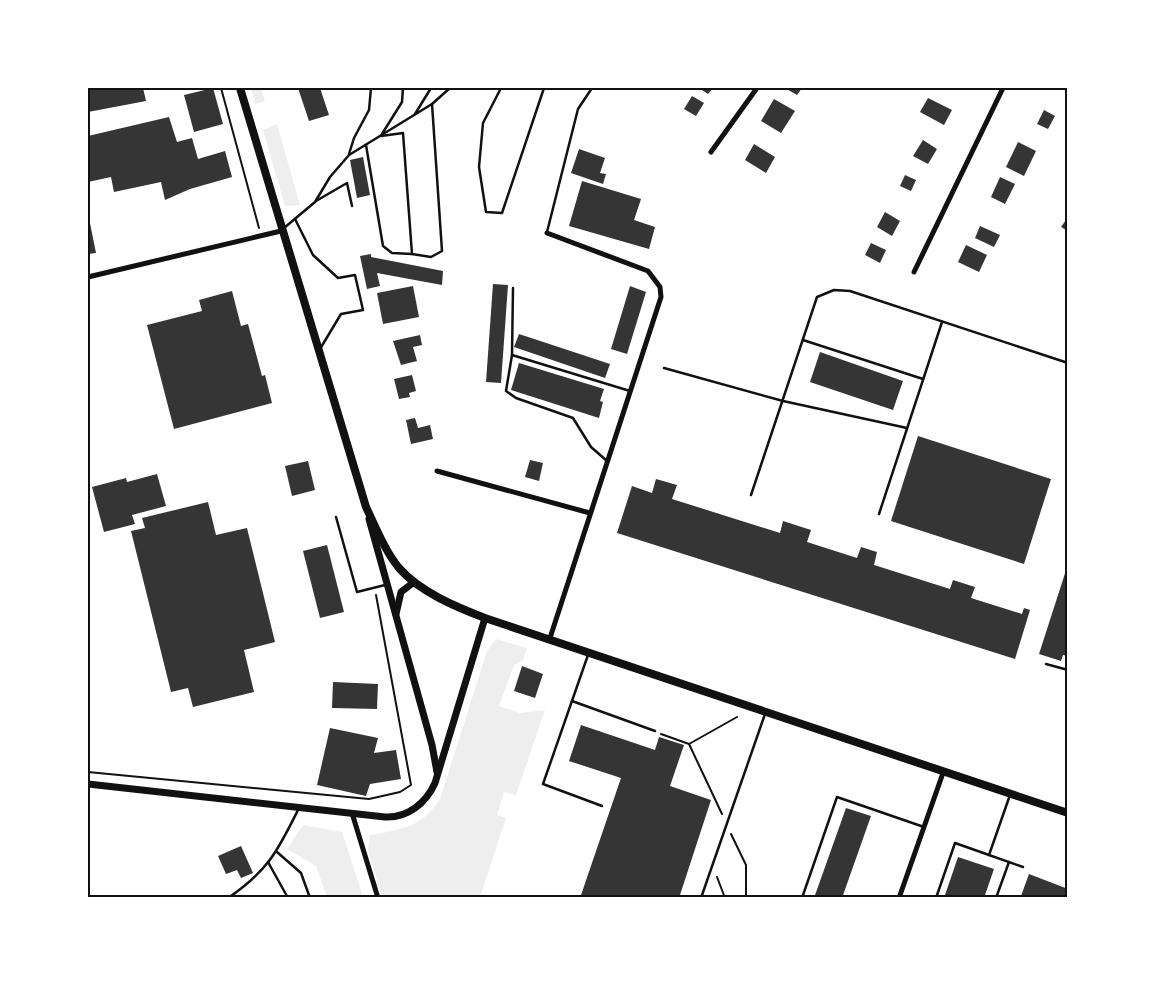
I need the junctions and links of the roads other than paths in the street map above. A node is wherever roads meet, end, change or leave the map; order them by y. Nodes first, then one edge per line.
1 (240, 88) edge
2 (371, 88) edge
3 (403, 88) edge
4 (431, 88) edge
5 (450, 88) edge
6 (501, 88) edge
7 (544, 88) edge
8 (592, 88) edge
9 (757, 88) edge
10 (1003, 88) edge
11 (432, 104) junction
12 (414, 116) junction
13 (381, 136) junction
14 (366, 145) junction
15 (711, 152) dead end
16 (349, 155) junction
17 (315, 202) junction
18 (352, 206) dead end
19 (295, 219) junction
20 (281, 231) junction
21 (547, 233) joint
22 (412, 254) junction
23 (914, 272) dead end
24 (88, 277) edge
25 (513, 288) dead end
26 (942, 322) junction
27 (803, 340) junction
28 (318, 352) junction
29 (512, 355) junction
30 (1068, 363) edge
31 (664, 368) dead end
32 (923, 379) junction
33 (630, 391) junction
34 (783, 401) junction
35 (907, 428) junction
36 (607, 461) junction
37 (437, 471) dead end
38 (751, 496) dead end
39 (366, 507) junction
40 (590, 513) junction
41 (879, 514) dead end
42 (336, 517) dead end
43 (414, 582) junction
44 (386, 584) junction
45 (486, 618) junction
46 (396, 620) junction
47 (550, 638) junction
48 (589, 652) junction
49 (1046, 664) dead end
50 (1068, 670) edge
51 (572, 702) junction
52 (766, 712) junction
53 (655, 731) road end
54 (943, 773) junction
55 (438, 775) junction
56 (88, 784) edge
57 (1011, 793) junction
58 (300, 806) junction
59 (602, 806) dead end
60 (352, 813) junction
61 (1068, 813) edge
62 (924, 827) junction
63 (277, 852) junction
64 (989, 855) junction
65 (268, 862) junction
66 (1009, 862) junction
67 (1023, 867) dead end
68 (228, 898) edge
69 (288, 898) edge
70 (310, 898) edge
71 (378, 898) edge
72 (701, 898) edge
73 (802, 898) edge
74 (899, 898) edge
75 (936, 898) edge
76 (996, 898) edge

1 - 20 main road
2 - 16 lane
3 - 13 lane
4 - 12 lane
5 - 11 lane
6 - 7 lane
8 - 21 lane
9 - 15 street
10 - 23 street
11 - 12 lane
11 - 22 lane
12 - 13 lane
13 - 14 lane
13 - 22 lane
14 - 16 lane
14 - 22 lane
16 - 17 lane
17 - 18 lane
17 - 19 lane
19 - 20 lane
19 - 28 lane
20 - 24 street
20 - 28 main road
21 - 33 street
25 - 29 lane
26 - 27 lane
26 - 30 lane
26 - 32 lane
27 - 32 lane
27 - 34 lane
28 - 39 main road
29 - 33 lane
29 - 36 lane
31 - 34 lane
32 - 35 lane
33 - 36 street
34 - 35 lane
34 - 38 lane
35 - 41 lane
36 - 40 street
37 - 40 street
39 - 43 main road
39 - 44 street
40 - 47 street
42 - 44 lane
43 - 45 main road
43 - 46 street
44 - 46 street
45 - 47 main road
45 - 55 street
46 - 55 street
47 - 48 main road
48 - 51 lane
48 - 52 main road
49 - 50 lane
51 - 53 lane
51 - 59 lane
52 - 54 main road
52 - 72 lane
54 - 57 main road
54 - 62 street
55 - 60 street
56 - 58 street
57 - 61 main road
57 - 64 lane
58 - 60 street
58 - 63 lane
60 - 71 street
62 - 73 lane
62 - 74 street
63 - 65 lane
63 - 70 lane
64 - 66 lane
64 - 75 lane
65 - 68 lane
65 - 69 lane
66 - 67 lane
66 - 76 lane

